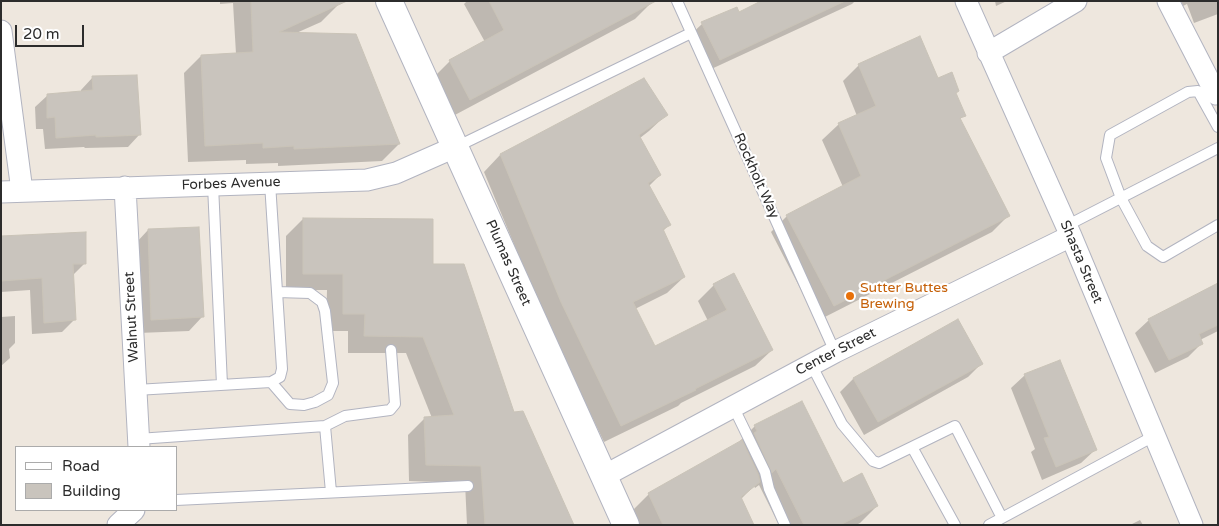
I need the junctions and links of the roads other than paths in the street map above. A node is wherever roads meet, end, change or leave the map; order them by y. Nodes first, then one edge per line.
1 (389, 1) edge
2 (677, 1) edge
3 (966, 1) edge
4 (1076, 1) edge
5 (1168, 1) edge
6 (1, 31) edge
7 (691, 33) junction
8 (988, 53) junction
9 (1218, 93) edge
10 (1218, 128) edge
11 (455, 147) junction
12 (1218, 148) edge
13 (270, 183) junction
14 (213, 185) junction
15 (125, 188) junction
16 (12, 191) edge
17 (1121, 198) junction
18 (1218, 225) edge
19 (1069, 231) junction
20 (277, 292) junction
21 (390, 350) dead end
22 (835, 352) junction
23 (810, 364) junction
24 (271, 382) junction
25 (222, 385) junction
26 (136, 390) junction
27 (733, 406) junction
28 (325, 426) junction
29 (1154, 436) junction
30 (139, 443) edge
31 (912, 447) junction
32 (604, 476) junction
33 (468, 486) dead end
34 (331, 492) junction
35 (178, 500) edge
36 (133, 511) edge
37 (1002, 518) junction
38 (118, 525) edge
39 (626, 525) edge
40 (785, 525) edge
41 (955, 525) edge
42 (989, 525) edge
43 (1192, 525) edge

1 - 11 street, Plumas Street
2 - 7 lane, Rockholt Way
3 - 8 street, Shasta Street
4 - 8 street
5 - 9 street
6 - 16 street
7 - 11 lane
7 - 22 lane, Rockholt Way
8 - 19 street, Shasta Street
10 - 17 lane
11 - 13 street, Forbes Avenue
11 - 32 street, Plumas Street
12 - 17 lane
13 - 14 street, Forbes Avenue
13 - 20 lane
14 - 15 street, Forbes Avenue
14 - 25 lane
15 - 16 street, Forbes Avenue
15 - 26 street, Walnut Street
17 - 18 lane
17 - 19 lane
19 - 22 street, Center Street
19 - 29 street, Shasta Street
20 - 24 lane
20 - 24 lane
21 - 28 lane
22 - 23 street, Center Street
23 - 27 street, Center Street
23 - 31 lane
24 - 25 lane
25 - 26 lane
26 - 30 street, Walnut Street
27 - 32 street, Center Street
27 - 40 lane
28 - 30 lane
28 - 34 lane
29 - 37 lane
29 - 43 street, Shasta Street
31 - 37 lane
31 - 41 lane
32 - 39 street, Plumas Street
33 - 34 lane
34 - 35 lane
36 - 38 street
37 - 42 lane

